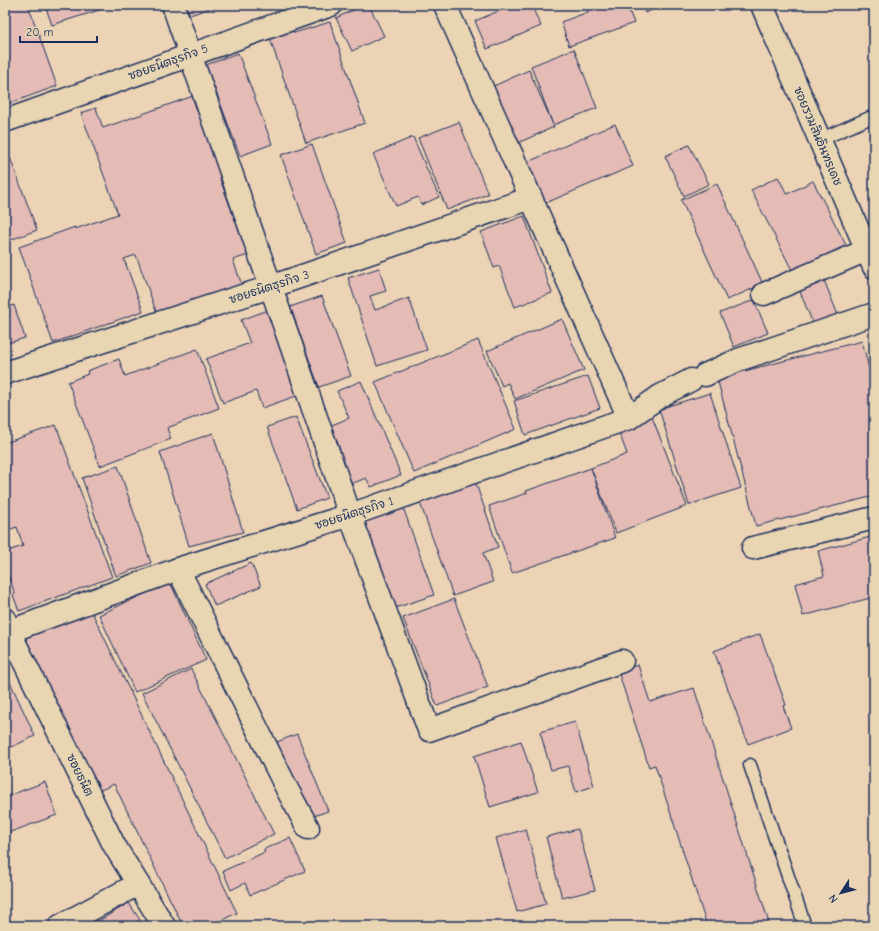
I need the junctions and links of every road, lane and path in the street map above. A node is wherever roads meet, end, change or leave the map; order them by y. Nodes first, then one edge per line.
1 (173, 5) edge
2 (331, 5) edge
3 (445, 5) edge
4 (762, 5) edge
5 (190, 54) junction
6 (874, 116) edge
7 (5, 121) edge
8 (819, 140) junction
9 (531, 198) junction
10 (870, 259) edge
11 (270, 287) junction
12 (764, 294) dead end
13 (874, 314) edge
14 (5, 373) edge
15 (629, 418) junction
16 (350, 515) junction
17 (874, 518) edge
18 (753, 548) dead end
19 (178, 569) junction
20 (6, 628) edge
21 (622, 660) dead end
22 (750, 765) dead end
23 (308, 828) dead end
24 (138, 884) junction
25 (60, 926) edge
26 (164, 926) edge
27 (805, 926) edge

1 - 5 street
2 - 5 street, ซอยธนิตธุรกิจ 5
3 - 9 street
4 - 8 street, ซอยรวมสินอินทรเดช
5 - 7 street, ซอยธนิตธุรกิจ 5
5 - 11 street
6 - 8 lane
8 - 10 street, ซอยรวมสินอินทรเดช
9 - 11 street, ซอยธนิตธุรกิจ 3
9 - 15 street
10 - 12 street
11 - 14 street, ซอยธนิตธุรกิจ 3
11 - 16 street
13 - 15 street, ซอยธนิตธุรกิจ 1
15 - 16 street, ซอยธนิตธุรกิจ 1
16 - 19 street, ซอยธนิตธุรกิจ 1
16 - 21 street
17 - 18 street
19 - 20 street, ซอยธนิตธุรกิจ 1
19 - 23 street
20 - 24 street, ซอยธนิต
22 - 27 lane
24 - 25 street
24 - 26 street, ซอยธนิต

